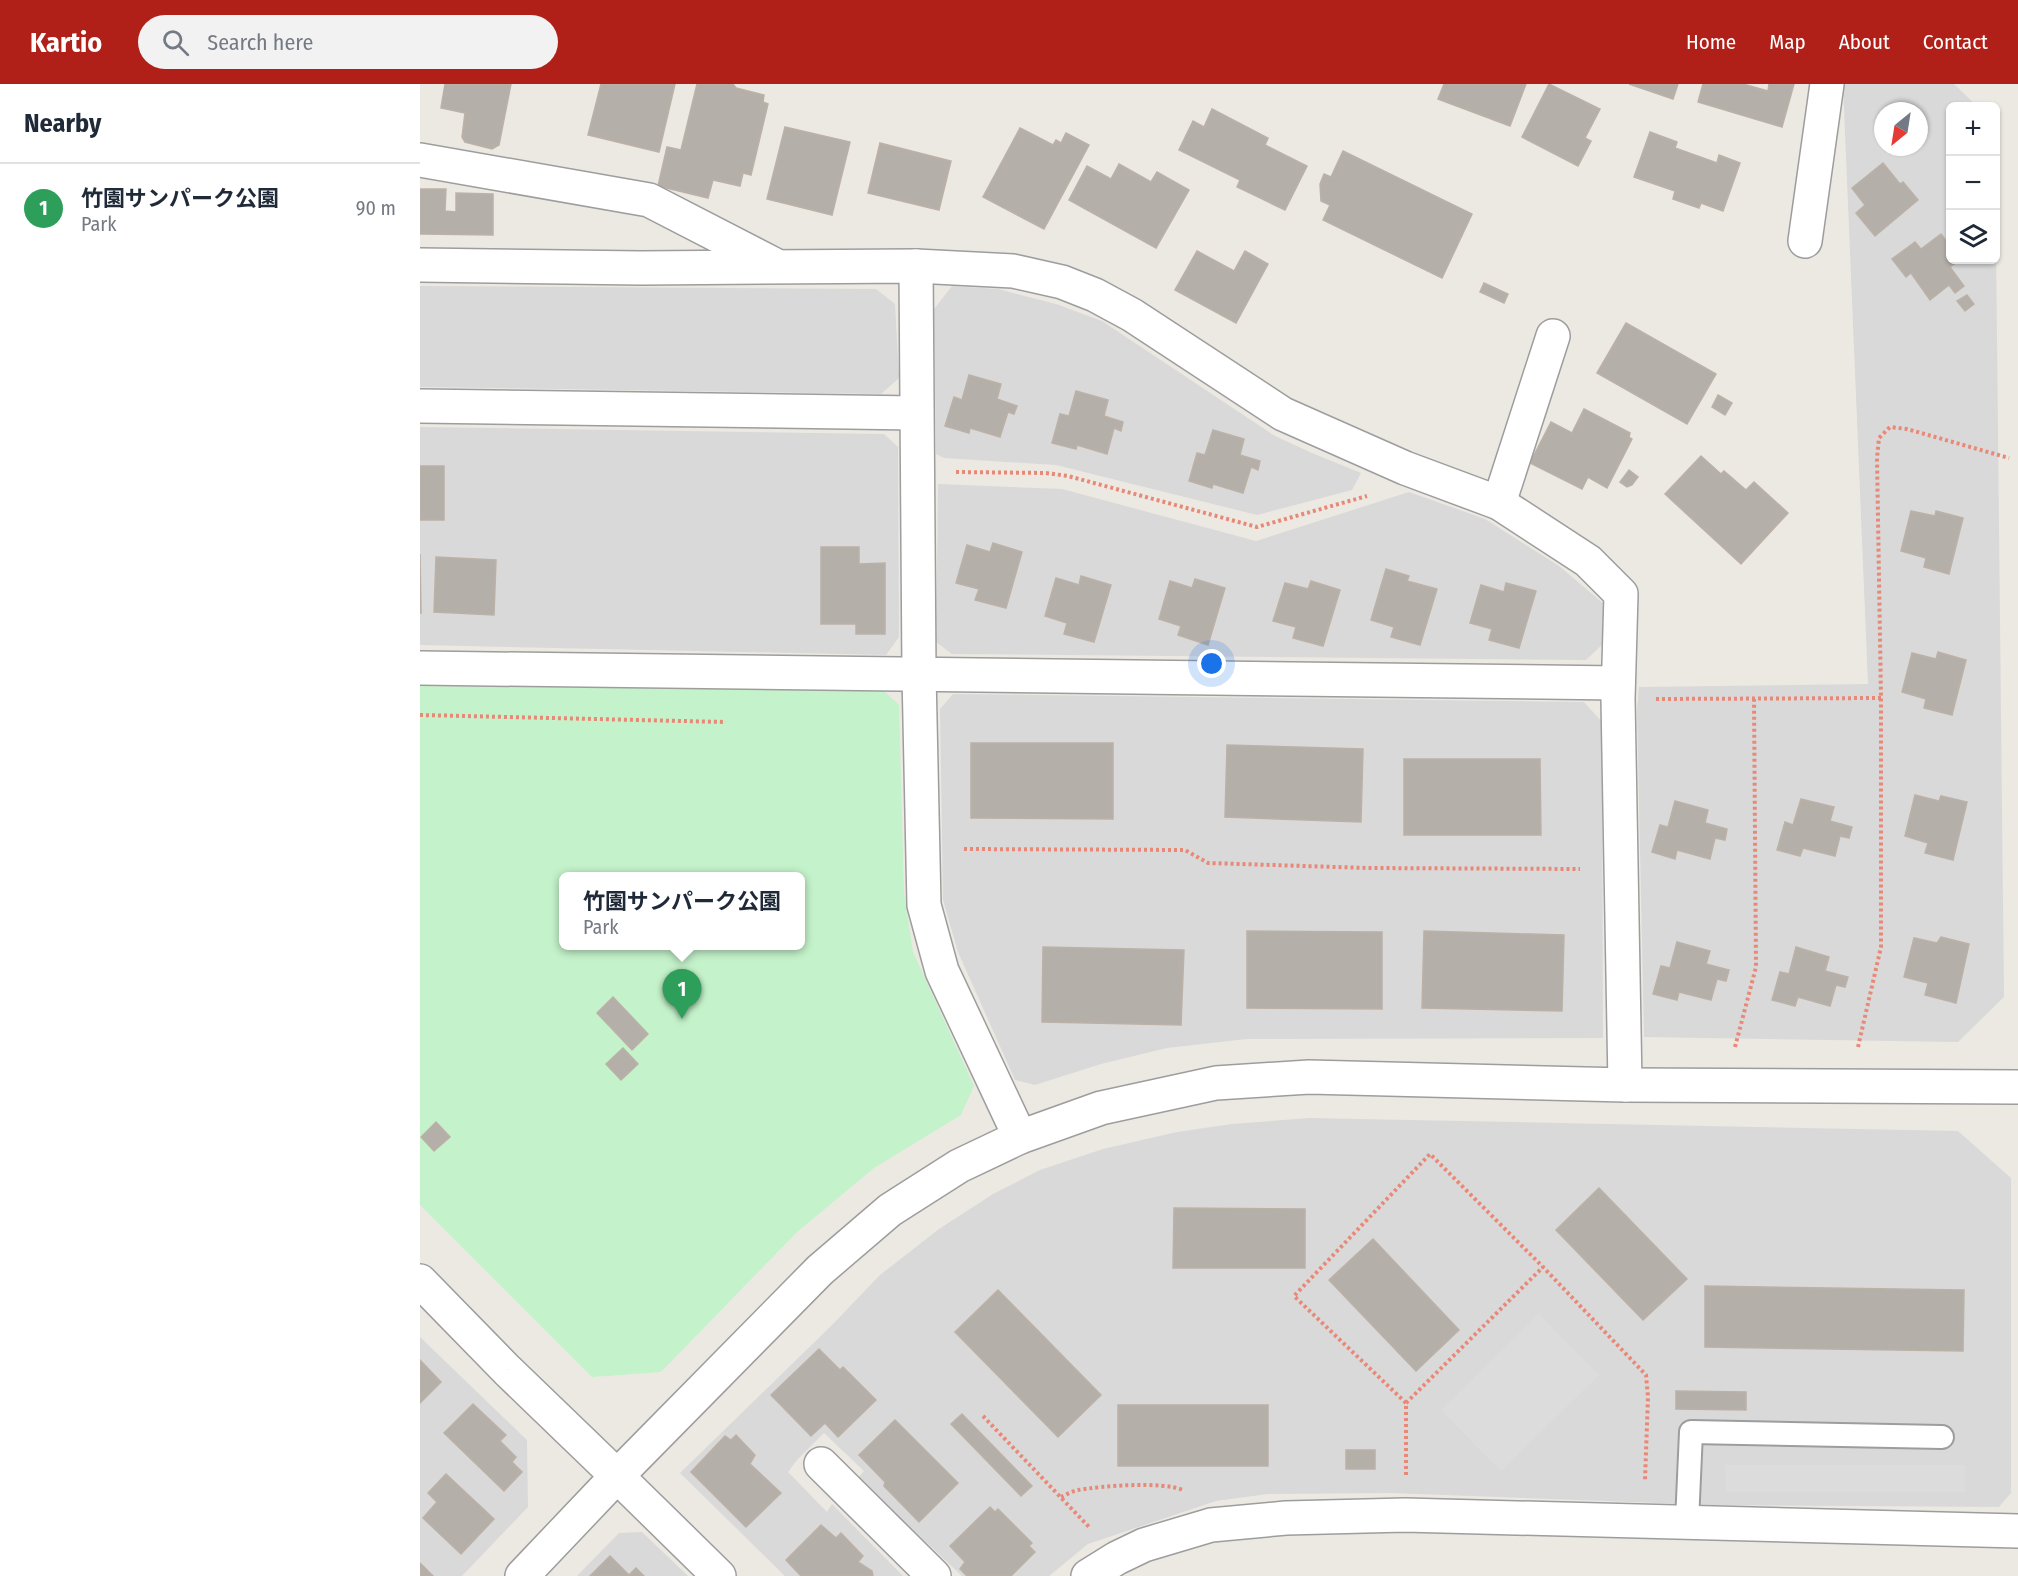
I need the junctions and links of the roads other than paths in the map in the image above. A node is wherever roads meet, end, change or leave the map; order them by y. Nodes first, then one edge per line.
1 (1827, 84) edge
2 (420, 160) edge
3 (1805, 241) dead end
4 (420, 265) edge
5 (916, 266) junction
6 (777, 267) junction
7 (1553, 336) dead end
8 (420, 406) edge
9 (916, 413) junction
10 (1499, 503) junction
11 (420, 668) edge
12 (919, 674) junction
13 (1618, 691) junction
14 (1625, 1085) junction
15 (2018, 1087) edge
16 (1020, 1137) junction
17 (420, 1281) edge
18 (1942, 1437) dead end
19 (821, 1464) dead end
20 (617, 1476) junction
21 (1687, 1522) junction
22 (2018, 1531) edge
23 (522, 1576) edge
24 (719, 1576) edge
25 (934, 1576) edge
26 (1088, 1576) edge

1 - 3 street
2 - 6 street
4 - 6 street
5 - 6 street
5 - 9 street
5 - 10 street
7 - 10 street
8 - 9 street
9 - 12 street
10 - 13 street
11 - 12 street
12 - 13 street
12 - 16 street
13 - 14 street
14 - 15 street
14 - 16 street
16 - 20 street
17 - 20 street
18 - 21 lane
19 - 25 street
20 - 23 street
20 - 24 street
21 - 22 street
21 - 26 street

